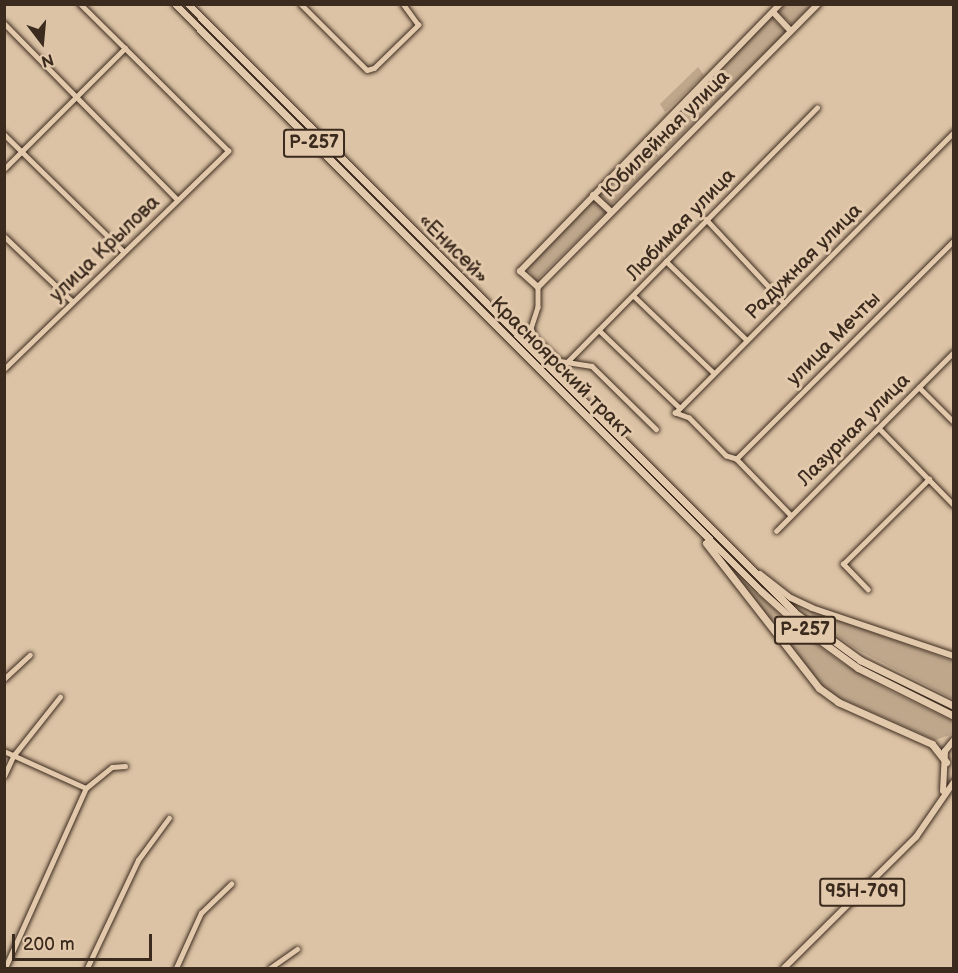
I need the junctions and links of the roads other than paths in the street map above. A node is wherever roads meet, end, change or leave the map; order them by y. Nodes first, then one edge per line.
1 (80, 4) edge
2 (176, 4) edge
3 (188, 4) edge
4 (301, 4) edge
5 (403, 4) edge
6 (780, 4) edge
7 (818, 4) edge
8 (773, 12) junction
9 (4, 22) edge
10 (791, 31) junction
11 (125, 48) junction
12 (76, 96) junction
13 (817, 108) dead end
14 (954, 132) edge
15 (4, 134) edge
16 (22, 151) junction
17 (4, 169) edge
18 (593, 195) junction
19 (177, 199) junction
20 (611, 212) junction
21 (706, 219) junction
22 (4, 236) edge
23 (954, 240) edge
24 (123, 251) junction
25 (666, 261) junction
26 (538, 287) junction
27 (634, 296) junction
28 (72, 301) junction
29 (784, 303) junction
30 (599, 330) junction
31 (747, 340) junction
32 (954, 352) edge
33 (4, 356) edge
34 (11, 363) junction
35 (566, 363) junction
36 (4, 369) edge
37 (714, 374) junction
38 (919, 387) junction
39 (680, 408) junction
40 (954, 422) edge
41 (879, 428) junction
42 (656, 429) dead end
43 (736, 459) junction
44 (929, 479) junction
45 (954, 505) edge
46 (680, 511) junction
47 (790, 515) junction
48 (776, 531) dead end
49 (720, 540) junction
50 (868, 590) dead end
51 (30, 655) dead end
52 (954, 655) edge
53 (4, 679) edge
54 (60, 697) dead end
55 (954, 706) edge
56 (954, 716) edge
57 (954, 740) edge
58 (4, 750) edge
59 (14, 755) junction
60 (946, 762) junction
61 (125, 766) dead end
62 (954, 770) edge
63 (4, 777) edge
64 (954, 782) edge
65 (86, 788) junction
66 (934, 811) junction
67 (170, 818) dead end
68 (231, 884) dead end
69 (297, 949) dead end
70 (6, 969) edge
71 (87, 969) edge
72 (176, 969) edge
73 (270, 969) edge
74 (784, 969) edge

1 - 11 street
2 - 46 highway, Красноярский тракт / Р-257
3 - 49 highway, «Енисей» / Р-257
4 - 5 street
6 - 8 main road, Юбилейная улица
7 - 10 main road, Юбилейная улица
8 - 10 main road
8 - 18 main road, Юбилейная улица
9 - 12 street
10 - 20 main road, Юбилейная улица
11 - 12 street
11 - 19 street, улица Крылова
12 - 16 street
12 - 19 street
13 - 21 street, Любимая улица
14 - 29 street, Радужная улица
15 - 16 street
16 - 17 street
16 - 24 street
18 - 20 main road
18 - 26 main road, Юбилейная улица
19 - 24 street, улица Крылова
20 - 26 main road, Юбилейная улица
21 - 25 street, Любимая улица
21 - 29 street
22 - 28 street
23 - 43 street, улица Мечты
24 - 28 street, улица Крылова
25 - 27 street, Любимая улица
25 - 31 street
26 - 35 street
27 - 30 street, Любимая улица
27 - 37 street
28 - 34 street, улица Крылова
29 - 31 street, Радужная улица
30 - 35 street, Любимая улица
30 - 39 street
31 - 37 street, Радужная улица
32 - 38 street, Лазурная улица
33 - 34 street
34 - 36 street, улица Крылова
35 - 42 street
37 - 39 street, Радужная улица
38 - 40 street
38 - 41 street, Лазурная улица
39 - 43 street, Радужная улица
41 - 44 street
41 - 47 street, Лазурная улица
43 - 47 street
44 - 45 street
44 - 50 street
46 - 56 highway, Красноярский тракт / Р-257
46 - 60 highway
47 - 48 street, Лазурная улица
49 - 52 main road
49 - 55 highway, «Енисей» / Р-257
51 - 53 street
54 - 59 street
57 - 60 main road
58 - 59 street
59 - 63 street
59 - 65 street
60 - 62 main road
60 - 66 main road
61 - 65 street
64 - 66 main road
65 - 70 street
66 - 74 main road, 95Н-709
67 - 71 street
68 - 72 street
69 - 73 street

